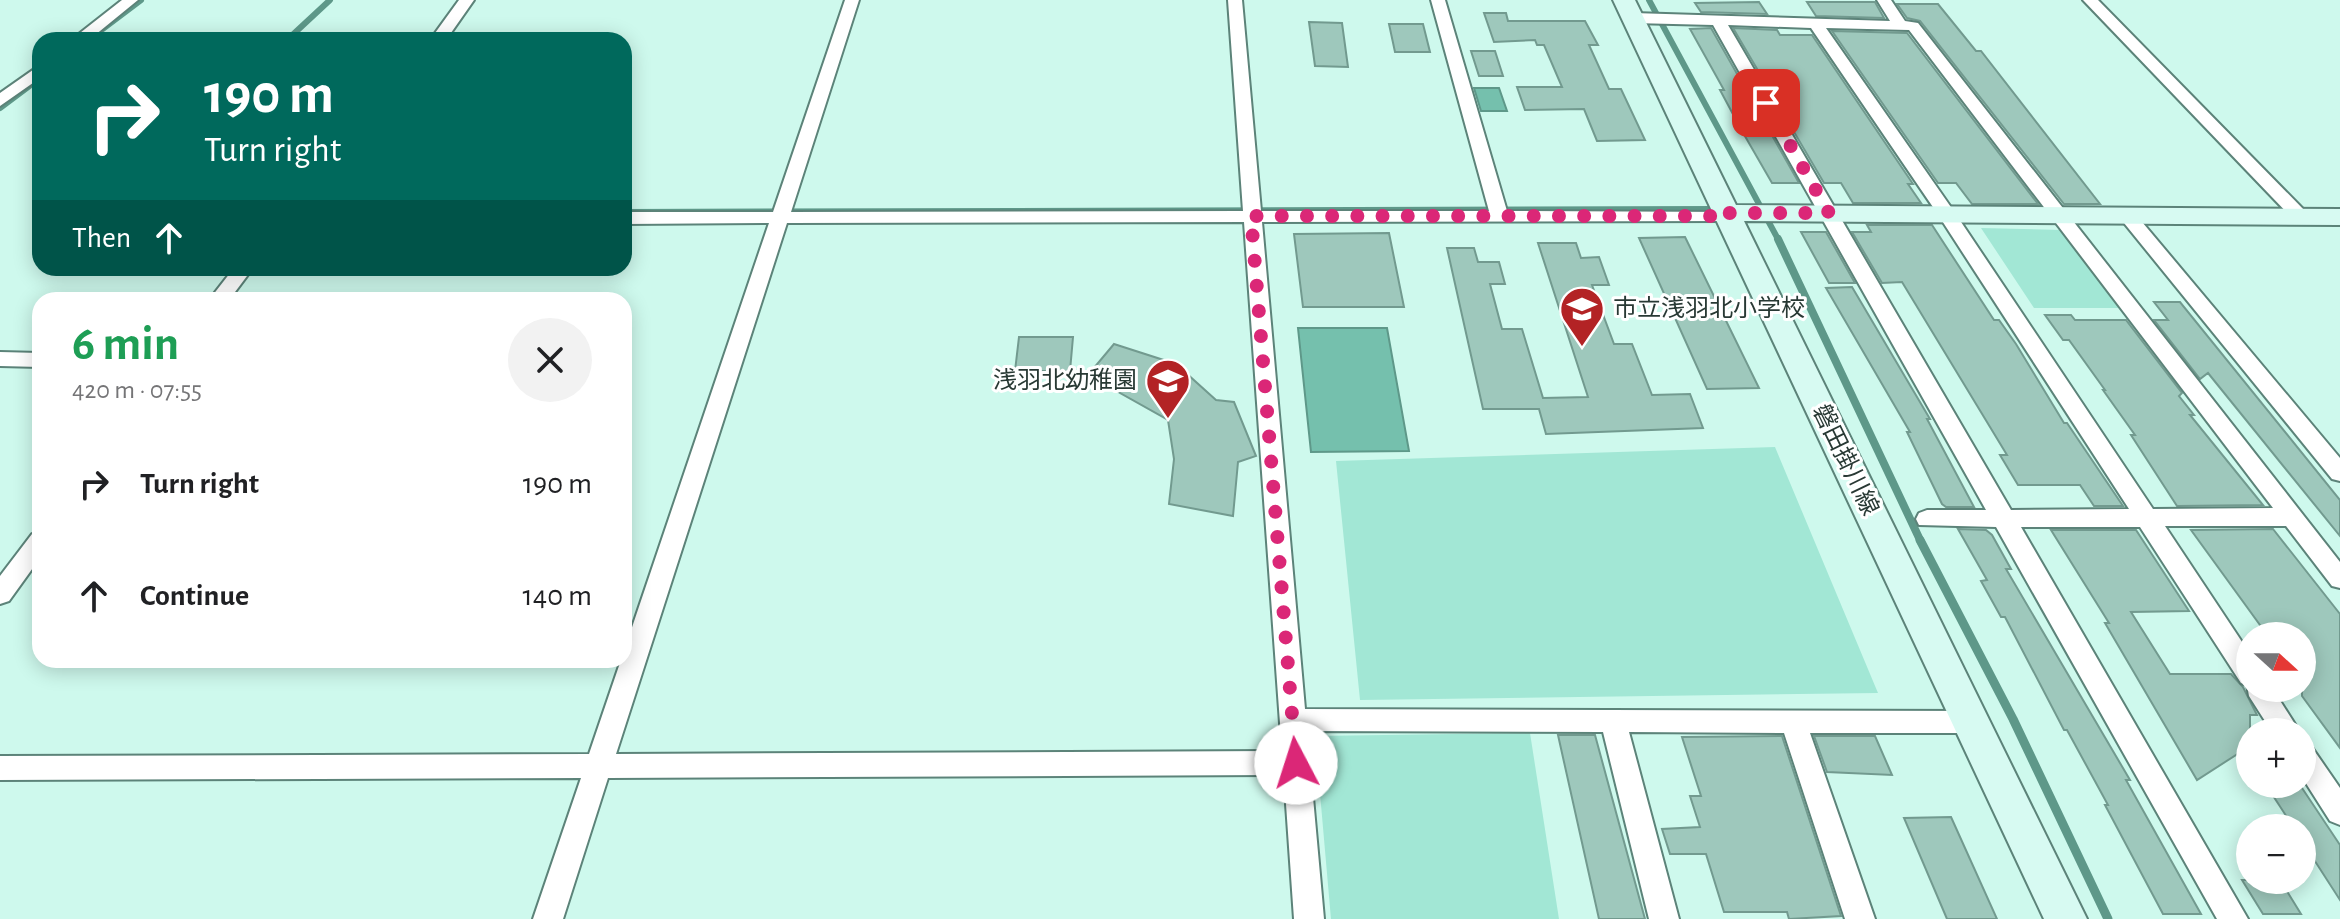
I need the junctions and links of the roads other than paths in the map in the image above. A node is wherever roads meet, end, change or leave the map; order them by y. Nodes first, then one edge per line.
1 (131, 0) edge
2 (467, 0) edge
3 (852, 0) edge
4 (1235, 0) edge
5 (1438, 0) edge
6 (1662, 0) edge
7 (1884, 0) edge
8 (2090, 0) edge
9 (1628, 9) edge
10 (1672, 19) junction
11 (1718, 21) junction
12 (1815, 23) junction
13 (1900, 25) junction
14 (89, 32) edge
15 (444, 32) edge
16 (32, 76) edge
17 (0, 101) edge
18 (1829, 213) junction
19 (1946, 213) junction
20 (2059, 214) junction
21 (2126, 214) junction
22 (1725, 215) junction
23 (1251, 216) junction
24 (1499, 216) junction
25 (2300, 216) junction
26 (2340, 217) edge
27 (632, 218) edge
28 (780, 218) junction
29 (238, 276) edge
30 (225, 292) edge
31 (0, 359) edge
32 (32, 360) edge
33 (2340, 473) edge
34 (2146, 517) junction
35 (2293, 517) junction
36 (1927, 519) dead end
37 (2005, 520) junction
38 (32, 551) edge
39 (2340, 579) edge
40 (0, 594) edge
41 (2236, 654) edge
42 (632, 666) edge
43 (631, 668) edge
44 (1292, 720) junction
45 (1613, 721) junction
46 (1793, 722) junction
47 (1972, 722) junction
48 (1296, 763) junction
49 (599, 766) junction
50 (0, 768) edge
51 (2316, 775) edge
52 (2340, 812) edge
53 (548, 919) edge
54 (1309, 919) edge
55 (1664, 919) edge
56 (1860, 919) edge
57 (2066, 919) edge
58 (2233, 919) edge

1 - 14 street
2 - 15 street
3 - 28 street
4 - 23 street
5 - 24 street
6 - 10 street
7 - 13 street
8 - 25 street
9 - 10 street
9 - 22 main road, 磐田掛川線
10 - 11 street
11 - 12 street
11 - 18 street
12 - 13 street
12 - 19 street
13 - 20 street
16 - 17 street
18 - 19 main road
18 - 22 main road
18 - 37 street
19 - 20 main road
19 - 34 street
20 - 21 main road
20 - 35 street
21 - 25 main road
21 - 33 street
22 - 24 street
22 - 47 main road, 磐田掛川線
23 - 24 street
23 - 28 street
23 - 44 street
25 - 26 main road
27 - 28 street
28 - 42 street
29 - 30 street
31 - 32 street
34 - 35 street
34 - 37 street
34 - 41 street
35 - 39 street
36 - 37 street
37 - 58 street
38 - 40 street
43 - 49 street
44 - 45 street
44 - 48 street
45 - 46 street
45 - 55 street
46 - 47 street
46 - 56 street
47 - 57 main road, 磐田掛川線
48 - 49 street
48 - 54 street
49 - 50 street
49 - 53 street
51 - 52 street

